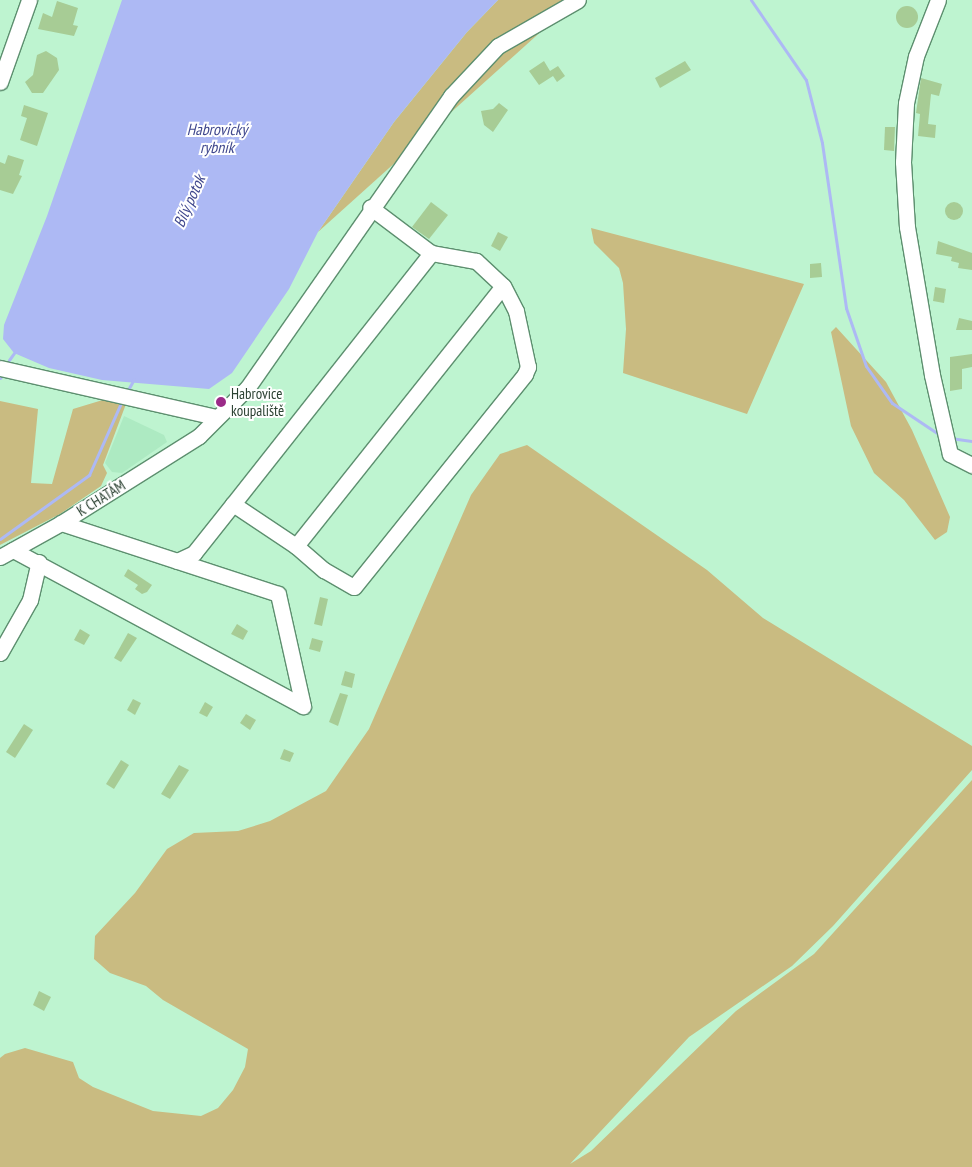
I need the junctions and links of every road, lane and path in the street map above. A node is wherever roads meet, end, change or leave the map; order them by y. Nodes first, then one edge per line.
1 (29, 0) edge
2 (578, 0) edge
3 (938, 0) edge
4 (0, 82) edge
5 (370, 207) junction
6 (431, 253) junction
7 (503, 286) junction
8 (0, 368) edge
9 (216, 417) junction
10 (972, 465) edge
11 (233, 504) junction
12 (61, 523) junction
13 (296, 546) junction
14 (6, 553) edge
15 (177, 561) junction
16 (39, 562) junction
17 (0, 653) edge

1 - 4 street
2 - 5 street, K CHATÁM
3 - 10 street
5 - 6 street
5 - 9 street, K CHATÁM
6 - 7 street
6 - 11 street
7 - 13 street
7 - 13 street
8 - 9 street
9 - 12 street, K CHATÁM
11 - 13 street
11 - 15 street
12 - 14 street, K CHATÁM
12 - 15 street
14 - 16 street
15 - 16 street
16 - 17 street

